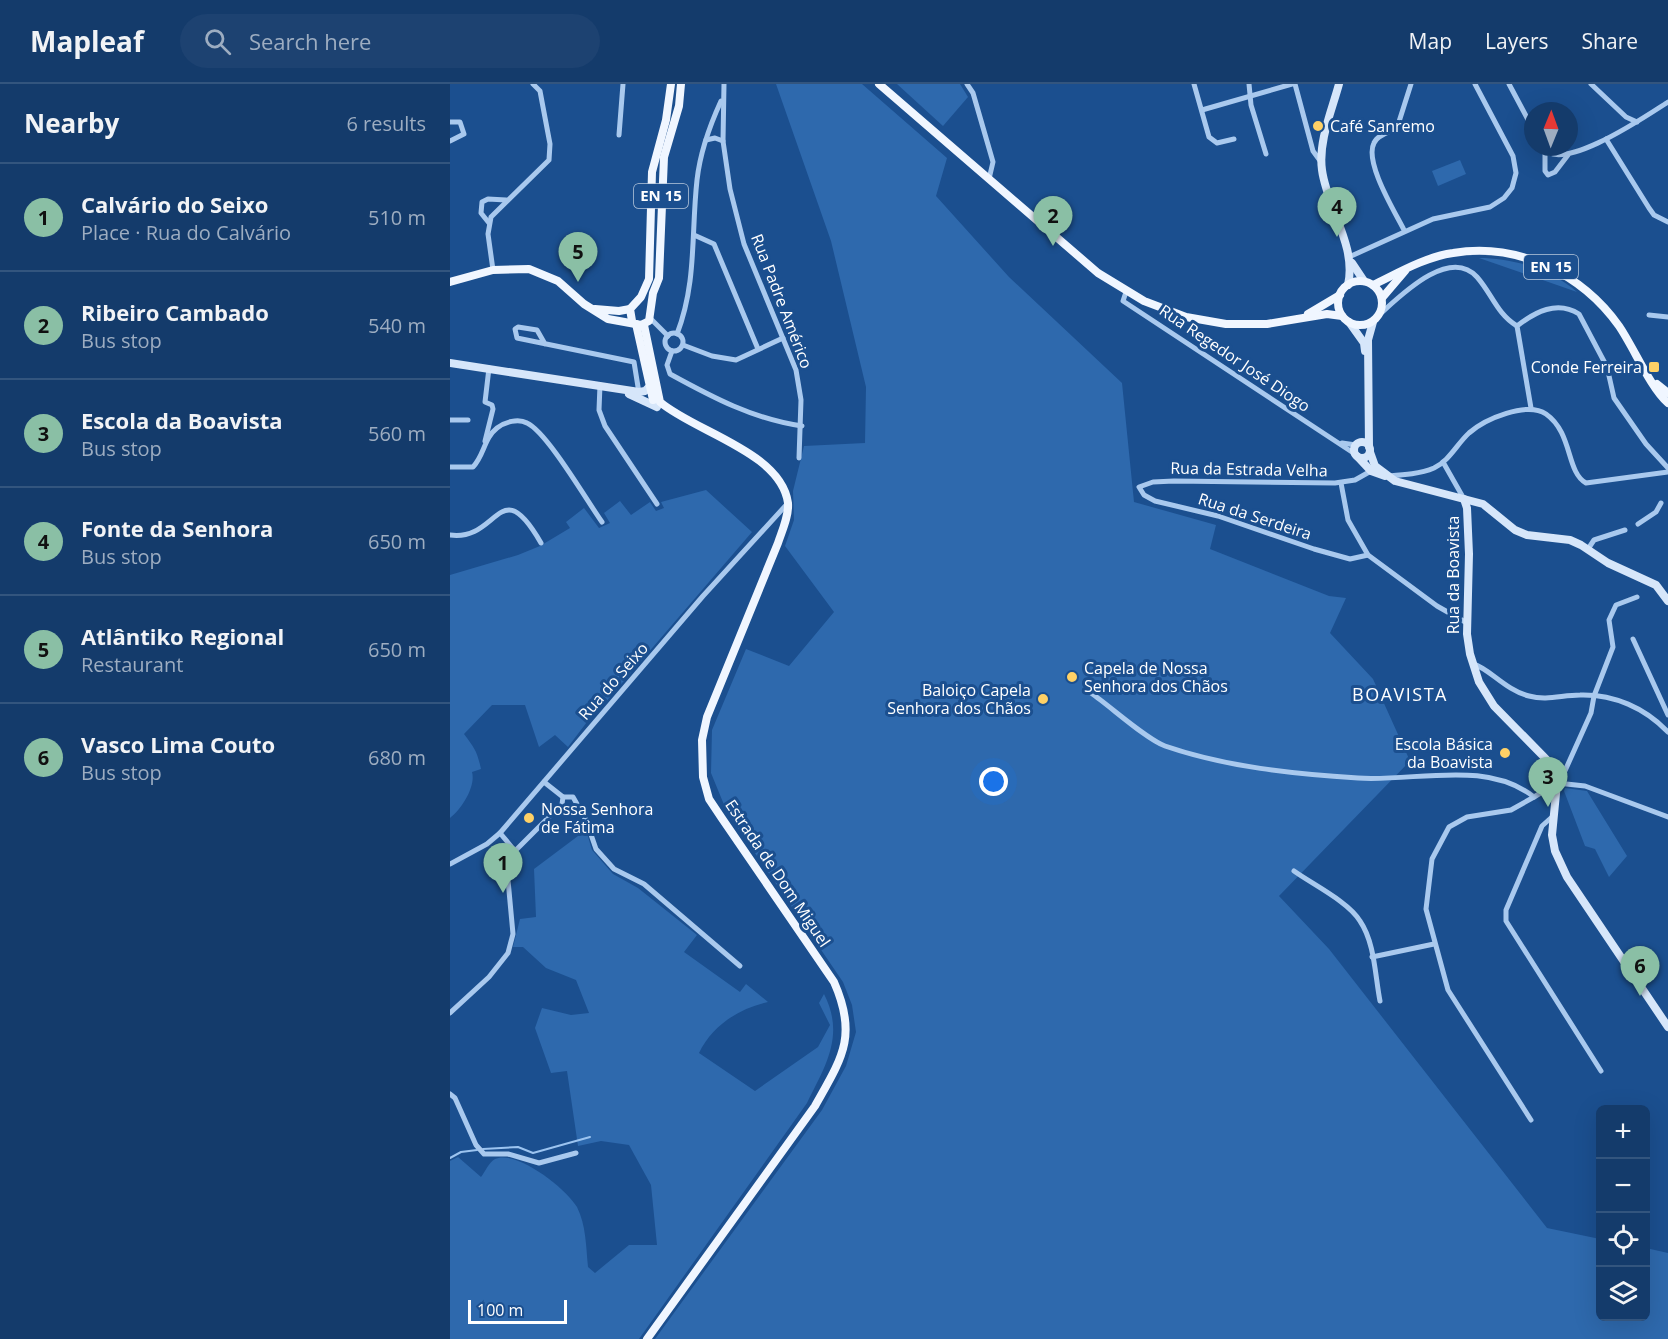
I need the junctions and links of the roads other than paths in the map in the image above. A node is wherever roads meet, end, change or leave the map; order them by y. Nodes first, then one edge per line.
1 (533, 84) edge
2 (623, 84) edge
3 (671, 84) edge
4 (681, 84) edge
5 (724, 84) edge
6 (879, 84) edge
7 (967, 84) edge
8 (1194, 84) edge
9 (1249, 84) edge
10 (1293, 84) edge
11 (1339, 84) edge
12 (1411, 84) edge
13 (1475, 84) edge
14 (1509, 84) edge
15 (1591, 84) edge
16 (1251, 96) junction
17 (722, 100) junction
18 (1668, 102) edge
19 (1202, 110) junction
20 (1524, 112) edge
21 (1626, 117) junction
22 (450, 122) edge
23 (1637, 122) junction
24 (1625, 130) junction
25 (620, 135) dead end
26 (1234, 139) dead end
27 (1606, 139) junction
28 (706, 140) junction
29 (450, 141) edge
30 (723, 141) junction
31 (1578, 151) edge
32 (1266, 154) dead end
33 (1544, 156) edge
34 (1567, 156) edge
35 (1321, 162) junction
36 (989, 179) junction
37 (506, 200) junction
38 (1668, 222) edge
39 (489, 223) junction
40 (1404, 230) junction
41 (694, 235) junction
42 (1349, 257) junction
43 (493, 270) junction
44 (1406, 271) junction
45 (450, 282) edge
46 (1369, 283) junction
47 (1348, 285) junction
48 (1126, 292) junction
49 (1340, 295) junction
50 (1382, 298) junction
51 (633, 306) junction
52 (591, 308) junction
53 (1649, 315) dead end
54 (1303, 317) junction
55 (1668, 317) edge
56 (1345, 319) junction
57 (1376, 319) junction
58 (643, 320) junction
59 (1517, 326) junction
60 (677, 334) junction
61 (668, 336) junction
62 (783, 338) junction
63 (545, 344) junction
64 (683, 345) junction
65 (758, 349) junction
66 (672, 351) junction
67 (450, 363) edge
68 (489, 368) junction
69 (1368, 370) junction
70 (1650, 377) junction
71 (600, 385) junction
72 (650, 386) junction
73 (1668, 393) edge
74 (639, 394) junction
75 (1668, 403) edge
76 (657, 407) junction
77 (1531, 408) junction
78 (450, 420) edge
79 (468, 420) dead end
80 (1369, 421) junction
81 (691, 423) junction
82 (801, 426) junction
83 (1340, 442) junction
84 (1358, 443) junction
85 (485, 446) junction
86 (1370, 453) junction
87 (1356, 455) junction
88 (799, 458) dead end
89 (1443, 462) junction
90 (1363, 463) junction
91 (450, 467) edge
92 (1668, 470) edge
93 (1371, 474) junction
94 (1387, 476) junction
95 (1359, 478) junction
96 (1341, 483) junction
97 (1139, 487) joint
98 (1464, 499) junction
99 (788, 503) junction
100 (1661, 503) dead end
101 (657, 504) dead end
102 (602, 522) dead end
103 (1638, 524) dead end
104 (1625, 530) dead end
105 (450, 535) edge
106 (540, 543) dead end
107 (1588, 549) junction
108 (1368, 555) junction
109 (1637, 597) dead end
110 (1668, 601) edge
111 (1467, 623) junction
112 (1633, 639) dead end
113 (1473, 664) junction
114 (1091, 693) dead end
115 (1593, 696) junction
116 (1668, 715) edge
117 (1668, 732) edge
118 (544, 782) junction
119 (1557, 783) junction
120 (563, 796) junction
121 (1534, 797) junction
122 (1552, 817) junction
123 (1668, 817) edge
124 (500, 833) junction
125 (1552, 835) junction
126 (1539, 836) junction
127 (515, 851) junction
128 (450, 864) edge
129 (1294, 871) dead end
130 (1434, 944) junction
131 (1372, 957) junction
132 (740, 966) dead end
133 (1380, 1001) dead end
134 (450, 1013) edge
135 (1668, 1027) edge
136 (1601, 1071) dead end
137 (450, 1094) edge
138 (1531, 1120) dead end
139 (576, 1153) dead end
140 (647, 1339) edge

1 - 37 street
2 - 25 street
3 - 51 main road, EN 15
4 - 58 main road, EN 15
5 - 17 street, Rua Padre Américo
6 - 36 main road
7 - 36 street
8 - 19 street
9 - 16 street
10 - 16 street
10 - 35 street
11 - 35 street
12 - 40 street
13 - 40 street
14 - 20 street
15 - 21 street
16 - 19 street
16 - 32 street
17 - 28 street
17 - 30 street, Rua Padre Américo
18 - 23 street
19 - 26 street
21 - 23 street
21 - 24 street
22 - 29 street
23 - 24 street
24 - 27 street
27 - 31 street
27 - 38 street
28 - 30 street
28 - 41 street
30 - 62 street, Rua Padre Américo
33 - 34 street
35 - 42 street
36 - 48 main road
37 - 39 street
37 - 39 street
39 - 43 street
40 - 42 street
41 - 60 street
41 - 65 street
42 - 46 street
42 - 47 street
43 - 45 main road
43 - 52 main road
44 - 46 main road, EN 15
44 - 50 main road, EN 15
44 - 70 main road, EN 15
46 - 47 main road
46 - 50 main road
47 - 49 main road
48 - 54 main road
48 - 83 street, Rua Regedor José Diogo
49 - 54 main road
49 - 56 main road
50 - 57 main road
51 - 52 main road
51 - 58 main road
51 - 58 main road
52 - 58 main road
53 - 55 street
54 - 56 main road
56 - 57 main road
56 - 69 street
57 - 59 street
57 - 69 street
58 - 61 street
58 - 72 main road
58 - 81 main road
59 - 77 street
59 - 92 street
60 - 61 street
60 - 64 street
61 - 66 street
62 - 65 street
62 - 82 street, Rua Padre Américo
63 - 63 street
63 - 74 street
64 - 65 street
64 - 66 street
66 - 82 street
67 - 68 street
68 - 71 street
68 - 85 street
69 - 80 street
70 - 73 main road
70 - 75 main road
71 - 74 street
71 - 101 street
72 - 74 street
72 - 76 main road
74 - 76 street
76 - 81 main road
77 - 89 street
77 - 92 street
78 - 79 street
80 - 84 street
80 - 86 street
81 - 99 main road
82 - 88 street, Rua Padre Américo
83 - 84 street, Rua Regedor José Diogo
83 - 87 street, Rua Regedor José Diogo
84 - 86 street, Rua da Boavista
84 - 87 street
85 - 91 street
85 - 102 street
86 - 87 street
86 - 93 street
86 - 94 street, Rua da Boavista
87 - 90 street
89 - 94 street
89 - 98 street, Rua da Boavista
90 - 93 street
90 - 95 street
93 - 94 street, Rua da Boavista
93 - 95 street, Rua da Estrada Velha
94 - 98 street, Rua da Boavista
95 - 96 street, Rua da Estrada Velha
96 - 97 street, Rua da Estrada Velha
96 - 108 street
97 - 108 street, Rua da Serdeira
98 - 107 street
98 - 111 street, Rua da Boavista
99 - 118 street, Rua do Seixo
99 - 140 main road, Estrada de Dom Miguel
100 - 103 street
104 - 107 street
105 - 106 street
107 - 110 street
108 - 111 street
109 - 115 street
111 - 113 street, Rua da Boavista
112 - 116 street
113 - 115 street
113 - 119 street, Rua da Boavista
114 - 121 street
115 - 117 street
115 - 119 street
118 - 120 street
118 - 124 street, Rua do Seixo
119 - 121 street
119 - 122 street
119 - 123 street
120 - 127 street
120 - 132 street
121 - 130 street
122 - 125 street
122 - 126 street
124 - 127 street
124 - 128 street, Rua do Seixo
125 - 126 street
125 - 135 street
126 - 136 street
127 - 134 street
129 - 131 street
130 - 131 street
130 - 138 street
131 - 133 street
137 - 139 street

